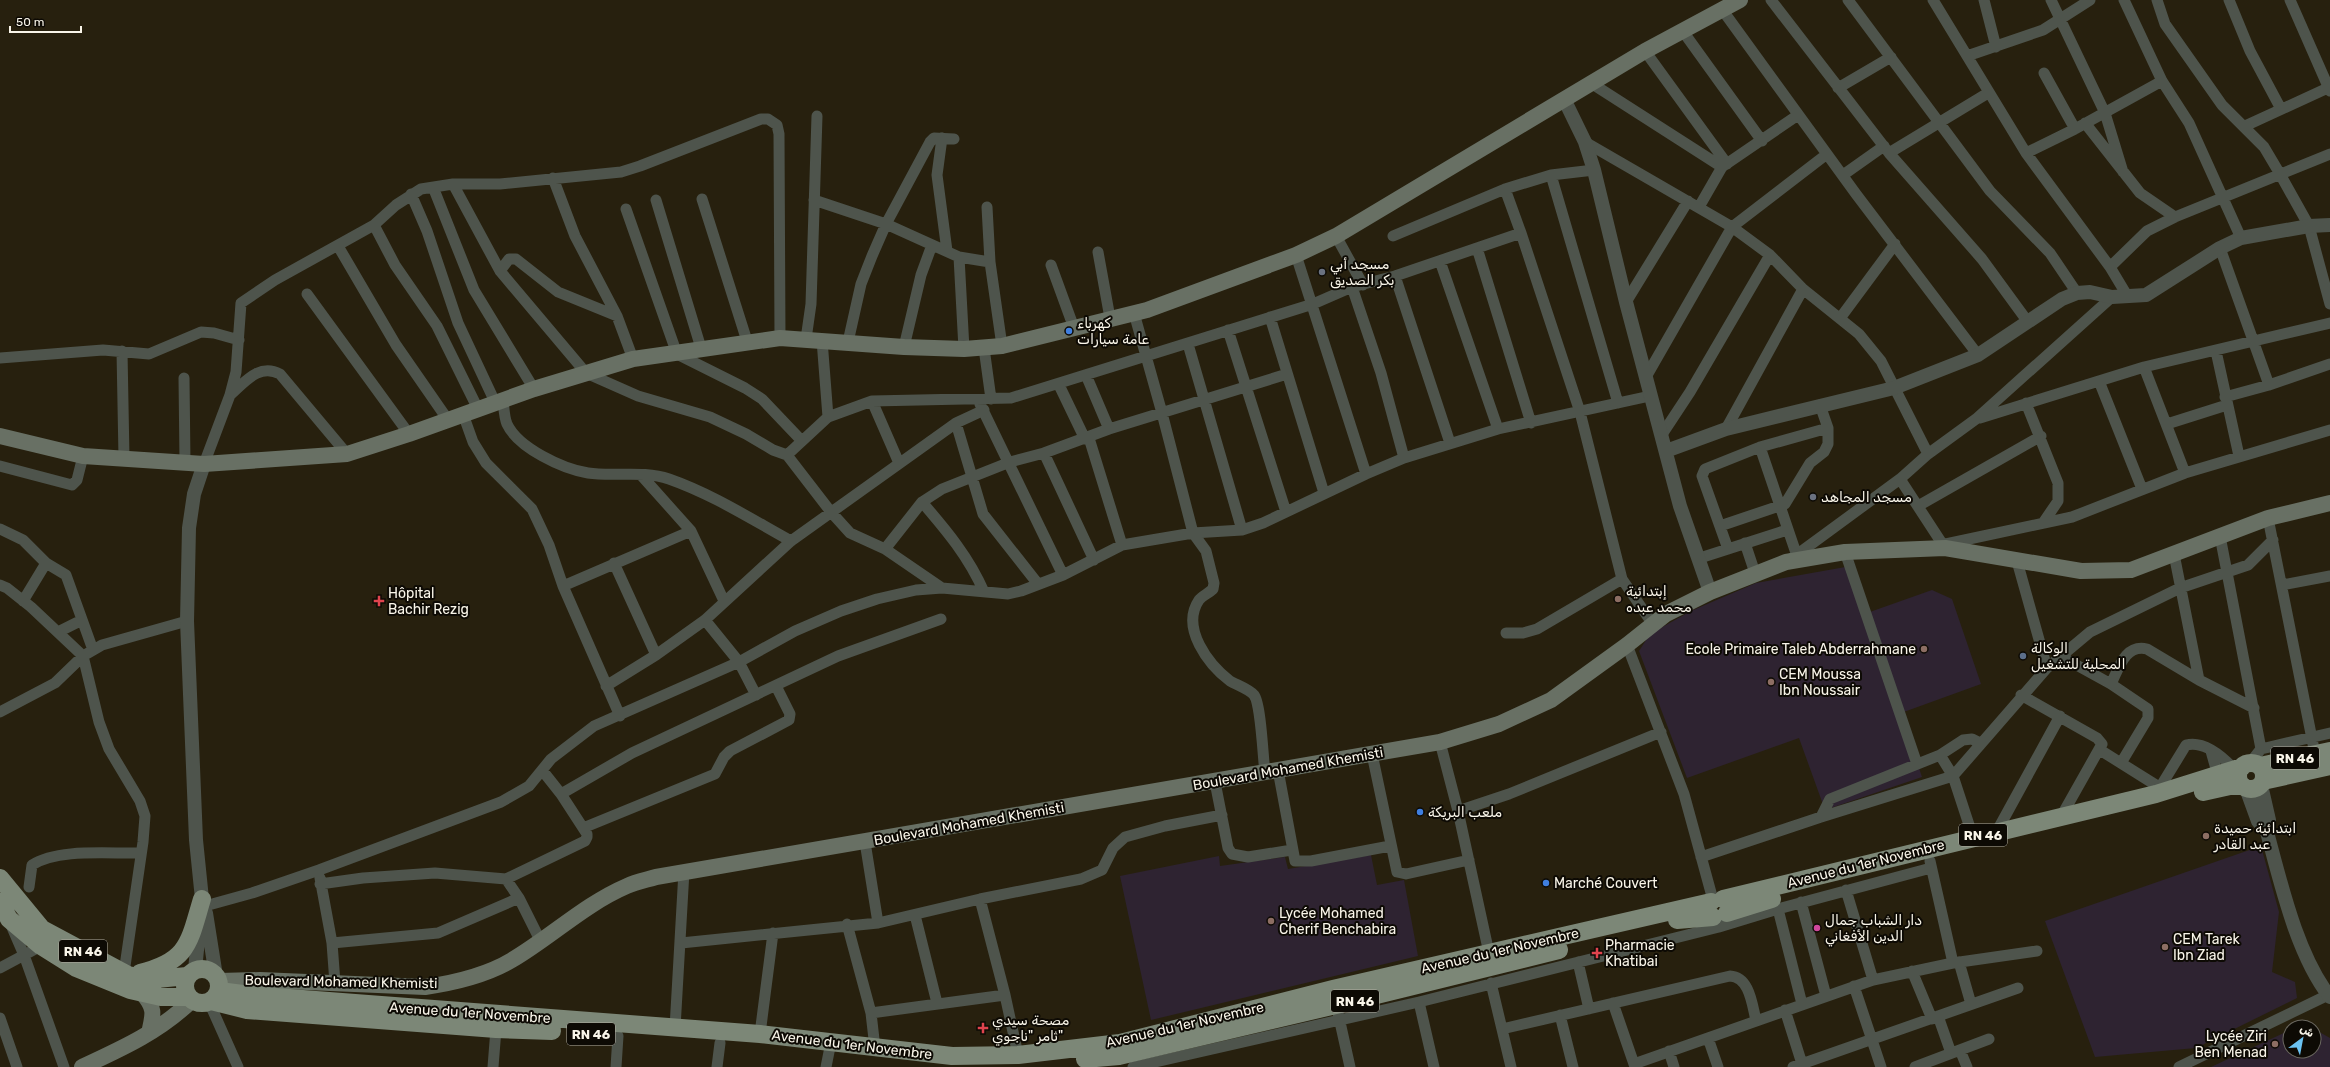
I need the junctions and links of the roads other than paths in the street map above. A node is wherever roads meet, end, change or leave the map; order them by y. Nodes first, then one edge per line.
1 (1740, 0) edge
2 (1771, 0) edge
3 (1848, 0) edge
4 (1933, 0) edge
5 (1984, 0) edge
6 (2051, 0) edge
7 (2090, 0) edge
8 (2124, 0) edge
9 (2157, 0) edge
10 (2229, 0) edge
11 (2290, 0) edge
12 (1721, 8) junction
13 (2059, 21) junction
14 (1682, 30) junction
15 (1996, 47) junction
16 (1645, 51) junction
17 (1967, 56) junction
18 (1891, 57) junction
19 (2044, 73) dead end
20 (2162, 81) junction
21 (1591, 83) junction
22 (1838, 88) junction
23 (2329, 88) edge
24 (1988, 93) junction
25 (1565, 101) junction
26 (2281, 109) junction
27 (2105, 113) junction
28 (1798, 115) junction
29 (817, 116) dead end
30 (1940, 122) junction
31 (2085, 123) junction
32 (2245, 126) junction
33 (2075, 129) junction
34 (942, 138) junction
35 (954, 139) dead end
36 (1762, 141) junction
37 (1585, 142) junction
38 (1886, 150) junction
39 (2026, 153) junction
40 (1827, 154) junction
41 (2330, 154) edge
42 (1724, 166) junction
43 (1594, 170) junction
44 (2123, 172) junction
45 (2280, 174) junction
46 (1551, 175) junction
47 (1843, 175) junction
48 (553, 178) junction
49 (453, 184) junction
50 (433, 187) junction
51 (1505, 189) junction
52 (411, 194) junction
53 (2223, 198) junction
54 (702, 199) dead end
55 (656, 200) dead end
56 (814, 200) junction
57 (1688, 201) junction
58 (987, 206) dead end
59 (1699, 207) junction
60 (626, 209) dead end
61 (2175, 217) junction
62 (886, 224) junction
63 (374, 225) junction
64 (2308, 226) junction
65 (2330, 226) edge
66 (1732, 227) junction
67 (1522, 233) junction
68 (1336, 236) junction
69 (1393, 236) dead end
70 (2241, 238) junction
71 (1895, 244) junction
72 (932, 245) junction
73 (338, 246) junction
74 (1478, 248) junction
75 (2220, 248) junction
76 (947, 251) junction
77 (1098, 252) dead end
78 (1296, 254) junction
79 (1770, 255) junction
80 (959, 257) junction
81 (1440, 261) junction
82 (990, 262) junction
83 (1052, 265) dead end
84 (2110, 268) junction
85 (500, 270) junction
86 (1395, 276) junction
87 (1358, 286) junction
88 (1804, 289) junction
89 (2077, 293) junction
90 (307, 294) dead end
91 (2112, 297) junction
92 (2128, 297) junction
93 (1626, 302) junction
94 (1314, 304) junction
95 (2330, 304) edge
96 (1134, 313) junction
97 (616, 316) junction
98 (1270, 317) junction
99 (1841, 317) junction
100 (1110, 318) junction
101 (2028, 322) junction
102 (2329, 325) edge
103 (1074, 328) junction
104 (1228, 330) junction
105 (780, 338) junction
106 (806, 339) junction
107 (239, 340) junction
108 (822, 340) junction
109 (747, 341) junction
110 (848, 342) junction
111 (2255, 342) junction
112 (1188, 344) junction
113 (1002, 346) junction
114 (904, 347) junction
115 (701, 348) junction
116 (984, 348) junction
117 (964, 349) junction
118 (122, 351) junction
119 (2216, 351) junction
120 (677, 354) junction
121 (1978, 355) junction
122 (1145, 356) junction
123 (0, 358) edge
124 (633, 359) junction
125 (2330, 364) edge
126 (2144, 367) junction
127 (586, 373) junction
128 (1287, 374) junction
129 (1086, 375) junction
130 (1646, 377) junction
131 (184, 378) dead end
132 (2099, 381) junction
133 (1059, 385) junction
134 (2269, 385) junction
135 (1246, 386) junction
136 (1894, 388) junction
137 (534, 389) junction
138 (230, 395) junction
139 (1650, 396) junction
140 (977, 399) junction
141 (991, 399) junction
142 (1205, 399) junction
143 (499, 401) junction
144 (872, 401) junction
145 (2226, 401) junction
146 (2026, 403) junction
147 (1618, 404) junction
148 (1820, 406) junction
149 (478, 409) junction
150 (984, 410) junction
151 (1580, 412) junction
152 (1162, 413) junction
153 (463, 414) junction
154 (828, 417) junction
155 (1976, 419) junction
156 (448, 420) junction
157 (1531, 422) junction
158 (956, 423) junction
159 (2167, 424) junction
160 (1828, 428) junction
161 (1109, 429) junction
162 (1498, 429) junction
163 (1726, 430) junction
164 (2330, 430) edge
165 (409, 434) junction
166 (0, 436) edge
167 (1661, 436) junction
168 (2041, 436) junction
169 (1087, 438) junction
170 (801, 440) junction
171 (1450, 443) junction
172 (1760, 447) junction
173 (1666, 451) junction
174 (1044, 453) junction
175 (347, 454) junction
176 (1928, 454) junction
177 (787, 455) junction
178 (83, 456) junction
179 (2239, 456) junction
180 (124, 458) junction
181 (1404, 458) junction
182 (185, 462) junction
183 (1010, 462) junction
184 (899, 463) junction
185 (204, 464) junction
186 (0, 466) edge
187 (2185, 473) junction
188 (1366, 474) junction
189 (641, 475) junction
190 (972, 478) junction
191 (1900, 479) junction
192 (2142, 489) junction
193 (1324, 493) junction
194 (922, 502) junction
195 (2330, 503) edge
196 (1918, 506) junction
197 (1779, 507) junction
198 (831, 512) junction
199 (1286, 512) junction
200 (2268, 518) junction
201 (2043, 523) junction
202 (1720, 526) junction
203 (0, 529) edge
204 (1242, 530) junction
205 (1787, 530) junction
206 (691, 531) junction
207 (1193, 534) junction
208 (2220, 536) junction
209 (790, 540) junction
210 (2273, 540) junction
211 (1745, 543) junction
212 (1122, 544) junction
213 (1943, 547) junction
214 (885, 549) junction
215 (1728, 549) junction
216 (1845, 552) junction
217 (2174, 554) junction
218 (1700, 558) junction
219 (1791, 559) junction
220 (1094, 560) junction
221 (2017, 561) junction
222 (46, 563) junction
223 (614, 563) junction
224 (2227, 572) junction
225 (1755, 573) junction
226 (1063, 575) junction
227 (2330, 576) edge
228 (1622, 579) junction
229 (1038, 584) junction
230 (0, 585) edge
231 (2282, 585) junction
232 (563, 586) junction
233 (942, 588) junction
234 (2180, 588) junction
235 (984, 592) junction
236 (1710, 592) junction
237 (23, 601) junction
238 (724, 601) junction
239 (941, 619) dead end
240 (82, 620) junction
241 (705, 620) junction
242 (187, 621) junction
243 (1652, 623) junction
244 (58, 632) junction
245 (1506, 633) dead end
246 (1628, 645) junction
247 (93, 650) junction
248 (656, 655) junction
249 (83, 656) junction
250 (2062, 657) junction
251 (739, 662) junction
252 (2047, 668) junction
253 (2199, 680) junction
254 (2111, 684) junction
255 (606, 686) junction
256 (776, 686) junction
257 (756, 695) junction
258 (2021, 695) junction
259 (2254, 708) junction
260 (0, 712) edge
261 (620, 716) junction
262 (2060, 716) junction
263 (1661, 732) junction
264 (2330, 733) edge
265 (1440, 742) junction
266 (1980, 743) junction
267 (2319, 747) edge
268 (2100, 750) junction
269 (2211, 751) junction
270 (1372, 754) junction
271 (1940, 755) junction
272 (2121, 763) junction
273 (1917, 764) junction
274 (2330, 766) edge
275 (542, 770) junction
276 (1272, 772) junction
277 (2248, 773) junction
278 (1953, 776) junction
279 (1215, 782) junction
280 (2157, 790) junction
281 (561, 794) junction
282 (1458, 811) junction
283 (1222, 815) junction
284 (2062, 815) junction
285 (1821, 817) junction
286 (583, 828) junction
287 (1997, 831) junction
288 (1973, 837) junction
289 (865, 842) junction
290 (1390, 846) junction
291 (1292, 850) junction
292 (141, 853) junction
293 (1701, 857) junction
294 (1469, 860) junction
295 (1930, 864) junction
296 (319, 870) junction
297 (684, 871) junction
298 (0, 878) edge
299 (506, 879) junction
300 (320, 884) junction
301 (29, 887) dead end
302 (1846, 890) junction
303 (519, 898) junction
304 (980, 899) junction
305 (0, 902) edge
306 (203, 902) junction
307 (1801, 902) junction
308 (1778, 909) junction
309 (1718, 911) junction
310 (915, 916) junction
311 (9, 919) junction
312 (878, 923) junction
313 (847, 924) junction
314 (772, 933) junction
315 (540, 940) junction
316 (332, 943) junction
317 (681, 943) junction
318 (41, 946) junction
319 (2037, 951) dead end
320 (1489, 953) junction
321 (24, 955) junction
322 (1578, 962) junction
323 (1956, 963) junction
324 (0, 968) edge
325 (1912, 971) junction
326 (191, 973) junction
327 (126, 974) junction
328 (1873, 980) junction
329 (335, 983) junction
330 (1491, 984) junction
331 (1854, 986) junction
332 (2018, 988) dead end
333 (208, 993) junction
334 (143, 994) junction
335 (1005, 995) junction
336 (1826, 996) junction
337 (2329, 996) edge
338 (1418, 1002) junction
339 (937, 1003) junction
340 (1614, 1003) junction
341 (1336, 1004) junction
342 (1802, 1004) junction
343 (1971, 1004) junction
344 (1589, 1009) junction
345 (1784, 1010) junction
346 (872, 1013) junction
347 (1560, 1015) junction
348 (1935, 1017) junction
349 (0, 1018) edge
350 (1756, 1020) junction
351 (675, 1028) junction
352 (496, 1029) junction
353 (1502, 1029) junction
354 (149, 1033) junction
355 (760, 1034) junction
356 (618, 1036) junction
357 (1708, 1038) junction
358 (1872, 1038) junction
359 (1989, 1039) dead end
360 (720, 1043) junction
361 (875, 1048) junction
362 (1669, 1052) junction
363 (1956, 1052) junction
364 (829, 1054) edge
365 (1018, 1055) junction
366 (1125, 1063) edge
367 (1634, 1066) edge
368 (1799, 1066) edge
369 (17, 1067) edge
370 (64, 1067) edge
371 (82, 1067) edge
372 (238, 1067) edge
373 (493, 1067) edge
374 (616, 1067) edge
375 (718, 1067) edge
376 (971, 1067) edge
377 (995, 1067) edge
378 (1350, 1067) edge
379 (1434, 1067) edge
380 (1511, 1067) edge
381 (1573, 1067) edge
382 (1674, 1067) edge
383 (1718, 1067) edge
384 (1881, 1067) edge
385 (1915, 1067) edge
386 (1966, 1067) edge
387 (2178, 1067) edge

1 - 12 main road
2 - 22 street
3 - 18 street
4 - 17 street
5 - 15 street
6 - 13 street
7 - 13 street
8 - 20 street
9 - 32 street
10 - 26 street
11 - 23 street
12 - 14 main road
12 - 28 street
13 - 15 street
13 - 27 street
14 - 16 main road
14 - 36 street
15 - 17 street
16 - 21 main road
16 - 42 street
17 - 24 street
18 - 22 street
18 - 30 street
19 - 33 street
20 - 27 street
20 - 53 street
21 - 25 main road
21 - 42 street
22 - 38 street
23 - 26 street
24 - 30 street
24 - 39 street
25 - 37 street
25 - 68 main road
26 - 32 street
27 - 31 street
27 - 44 street
28 - 36 street
28 - 40 street
29 - 56 street
30 - 38 street
30 - 89 street
31 - 33 street
31 - 44 street
32 - 45 street
33 - 39 street
34 - 35 street
34 - 62 street
34 - 76 street
36 - 42 street
37 - 43 street
37 - 57 street
38 - 47 street
38 - 101 street
39 - 84 street
40 - 47 street
40 - 66 street
41 - 45 street
42 - 59 street
43 - 46 street
43 - 93 street
44 - 61 street
45 - 53 street
45 - 64 street
46 - 51 street
46 - 147 street
47 - 71 street
48 - 49 street
48 - 97 street
48 - 105 street
49 - 50 street
49 - 85 street
50 - 52 street
50 - 137 street
51 - 67 street
51 - 69 street
52 - 63 street
52 - 143 street
53 - 61 street
53 - 70 street
54 - 109 street
55 - 115 street
56 - 62 street
56 - 106 street
57 - 59 street
57 - 93 street
58 - 82 street
59 - 66 street
60 - 120 street
61 - 84 street
62 - 72 street
62 - 110 street
63 - 73 street
63 - 149 street
64 - 65 street
64 - 70 street
64 - 95 street
66 - 79 street
66 - 130 street
67 - 74 street
67 - 151 street
68 - 78 main road
68 - 87 street
70 - 75 street
71 - 99 street
71 - 121 street
72 - 76 street
72 - 114 street
73 - 107 street
73 - 156 street
74 - 81 street
74 - 157 street
75 - 92 street
75 - 111 street
76 - 80 street
77 - 100 street
78 - 94 street
78 - 96 main road
79 - 88 street
79 - 167 street
80 - 82 street
80 - 117 street
81 - 86 street
81 - 162 street
82 - 113 street
83 - 103 street
84 - 92 street
85 - 97 street
85 - 127 street
86 - 87 street
86 - 171 street
87 - 94 street
87 - 181 street
88 - 99 street
88 - 163 street
89 - 91 street
89 - 101 street
90 - 165 street
91 - 92 street
91 - 155 street
93 - 130 street
94 - 98 street
94 - 188 street
96 - 100 main road
96 - 122 street
97 - 124 street
98 - 104 street
98 - 128 street
99 - 136 street
100 - 103 main road
101 - 121 street
102 - 111 street
103 - 113 main road
104 - 112 street
104 - 135 street
105 - 106 main road
105 - 109 main road
106 - 108 main road
107 - 118 street
107 - 138 street
108 - 110 main road
108 - 154 street
109 - 115 main road
110 - 114 main road
111 - 119 street
111 - 134 street
112 - 122 street
112 - 142 street
113 - 116 main road
114 - 117 main road
115 - 120 main road
116 - 117 main road
116 - 141 street
118 - 123 street
118 - 180 street
119 - 126 street
119 - 145 street
120 - 124 main road
120 - 170 street
121 - 136 street
122 - 129 street
122 - 152 street
124 - 127 main road
125 - 134 street
126 - 132 street
126 - 159 street
127 - 137 main road
127 - 177 street
128 - 135 street
128 - 193 street
129 - 133 street
129 - 161 street
130 - 139 street
131 - 182 street
132 - 146 street
132 - 192 street
133 - 141 street
133 - 169 street
134 - 145 street
135 - 142 street
135 - 199 street
136 - 148 street
136 - 176 street
137 - 143 main road
138 - 175 street
138 - 185 street
139 - 147 street
139 - 167 street
140 - 141 street
140 - 144 street
140 - 150 street
142 - 152 street
142 - 204 street
143 - 149 main road
143 - 189 street
144 - 154 street
144 - 184 street
145 - 159 street
145 - 179 street
146 - 155 street
146 - 168 street
147 - 151 street
148 - 160 street
148 - 163 street
149 - 153 main road
150 - 158 street
150 - 183 street
151 - 157 street
151 - 228 street
152 - 161 street
152 - 207 street
153 - 156 main road
153 - 232 street
154 - 170 street
155 - 176 street
156 - 165 main road
157 - 162 street
158 - 184 street
158 - 190 street
159 - 187 street
160 - 172 street
160 - 197 street
161 - 169 street
162 - 171 street
163 - 173 street
164 - 179 street
165 - 175 main road
166 - 178 main road
167 - 173 street
168 - 196 street
168 - 201 street
169 - 174 street
169 - 212 street
170 - 177 street
171 - 181 street
172 - 197 street
172 - 202 street
173 - 218 street
174 - 183 street
174 - 220 street
175 - 185 main road
176 - 191 street
177 - 198 street
178 - 180 main road
178 - 186 street
179 - 187 street
180 - 182 main road
181 - 188 street
182 - 185 main road
183 - 190 street
183 - 226 street
184 - 198 street
185 - 242 street
187 - 192 street
188 - 193 street
189 - 206 street
189 - 209 street
190 - 194 street
190 - 229 street
191 - 196 street
191 - 219 street
192 - 201 street
193 - 199 street
194 - 214 street
194 - 235 street
195 - 200 main road, Boulevard Mohamed Khemisti
196 - 213 street
197 - 202 street
197 - 205 street
198 - 209 street
198 - 214 street
199 - 204 street
200 - 208 main road, Boulevard Mohamed Khemisti
200 - 210 street
201 - 213 street
202 - 215 street
203 - 222 street
204 - 207 street
205 - 211 street
205 - 219 street
206 - 223 street
206 - 238 street
207 - 212 street
207 - 276 street
208 - 217 main road, Boulevard Mohamed Khemisti
208 - 224 street
209 - 238 street
210 - 224 street
210 - 231 street
211 - 215 street
211 - 225 street
212 - 220 street
213 - 216 main road, Boulevard Mohamed Khemisti
213 - 221 main road, Boulevard Mohamed Khemisti
214 - 233 street
215 - 218 street
216 - 219 main road, Boulevard Mohamed Khemisti
216 - 273 street
217 - 221 main road, Boulevard Mohamed Khemisti
217 - 234 street
218 - 236 street
219 - 225 main road, Boulevard Mohamed Khemisti
220 - 226 street
221 - 252 street
222 - 237 street
222 - 240 street
223 - 232 street
223 - 248 street
224 - 234 street
224 - 259 street
225 - 236 main road, Boulevard Mohamed Khemisti
226 - 229 street
227 - 231 street
228 - 243 street
228 - 245 street
229 - 235 street
230 - 237 street
231 - 267 street
232 - 255 street
233 - 235 street
233 - 251 street
234 - 250 street
234 - 253 street
236 - 243 main road, Boulevard Mohamed Khemisti
237 - 244 street
238 - 241 street
239 - 256 street
240 - 244 street
240 - 247 street
241 - 248 street
241 - 251 street
242 - 247 street
242 - 306 street
243 - 246 main road, Boulevard Mohamed Khemisti
244 - 249 street
246 - 263 street
246 - 265 main road, Boulevard Mohamed Khemisti
247 - 249 street
248 - 255 street
249 - 260 street
249 - 292 street
250 - 252 street
250 - 254 street
251 - 257 street
251 - 261 street
252 - 258 street
253 - 254 street
253 - 259 street
254 - 272 street
255 - 261 street
256 - 257 street
256 - 286 street
257 - 281 street
258 - 262 street
258 - 266 street
259 - 277 street
261 - 275 street
262 - 268 street
262 - 287 street
263 - 282 street
263 - 293 street
264 - 267 street
265 - 270 main road, Boulevard Mohamed Khemisti
265 - 282 street
266 - 271 street
266 - 278 street
267 - 277 main road, Avenue du 1er Novembre / RN 46
268 - 272 street
268 - 284 street
269 - 277 street
269 - 277 street
269 - 280 street
270 - 276 main road, Boulevard Mohamed Khemisti
270 - 290 street
271 - 273 street
271 - 278 street
272 - 280 street
273 - 285 street
274 - 277 main road, Avenue du 1er Novembre / RN 46
275 - 281 street
275 - 296 street
276 - 279 main road, Boulevard Mohamed Khemisti
276 - 291 street
277 - 280 main road, Avenue du 1er Novembre / RN 46
277 - 295 main road, Avenue du 1er Novembre / RN 46
277 - 337 street
278 - 285 street
278 - 288 street
279 - 283 street
279 - 289 main road, Boulevard Mohamed Khemisti
280 - 284 main road, Avenue du 1er Novembre / RN 46
281 - 286 street
282 - 294 street
283 - 291 street
283 - 304 street
284 - 287 main road, Avenue du 1er Novembre / RN 46
285 - 293 street
286 - 299 street
287 - 288 main road, Avenue du 1er Novembre / RN 46
288 - 309 main road, Avenue du 1er Novembre / RN 46
289 - 297 main road, Boulevard Mohamed Khemisti
289 - 312 street
290 - 291 street
290 - 294 street
292 - 301 street
292 - 327 street
293 - 309 street
294 - 320 street
295 - 302 street
295 - 309 main road, Avenue du 1er Novembre / RN 46
295 - 323 street
296 - 300 street
296 - 306 street
297 - 315 main road, Boulevard Mohamed Khemisti
297 - 317 street
298 - 327 main road, RN 46
299 - 300 street
299 - 303 street
300 - 316 street
302 - 307 street
302 - 328 street
303 - 315 street
303 - 316 street
304 - 310 street
304 - 335 street
305 - 311 main road, RN 46
306 - 326 street
306 - 327 main road
306 - 333 street
307 - 308 street
307 - 336 street
308 - 309 street
308 - 342 street
309 - 320 main road, Avenue du 1er Novembre / RN 46
309 - 322 street
309 - 341 main road, Avenue du 1er Novembre / RN 46
310 - 312 street
310 - 339 street
311 - 318 main road, RN 46
311 - 321 street
312 - 313 street
313 - 314 street
313 - 346 street
314 - 317 street
314 - 355 street
315 - 329 main road, Boulevard Mohamed Khemisti
316 - 329 street
317 - 351 street
318 - 321 street
318 - 334 main road, RN 46
319 - 323 street
320 - 341 main road, Avenue du 1er Novembre / RN 46
321 - 324 street
321 - 370 street
322 - 330 street
322 - 344 street
323 - 325 street
323 - 343 street
325 - 328 street
325 - 348 street
326 - 327 main road, RN 46
326 - 333 main road
326 - 333 main road
328 - 331 street
329 - 333 main road, Boulevard Mohamed Khemisti
330 - 338 street
330 - 353 street
331 - 336 street
331 - 358 street
332 - 343 street
333 - 334 main road, RN 46
333 - 351 main road, Avenue du 1er Novembre / RN 46
333 - 352 main road, Avenue du 1er Novembre / RN 46
333 - 354 main road
333 - 372 street
334 - 354 main road
335 - 339 street
335 - 365 street
336 - 342 street
337 - 387 street
338 - 341 street
338 - 379 street
339 - 346 street
340 - 344 street
340 - 350 street
340 - 367 street
341 - 365 main road, Avenue du 1er Novembre / RN 46
341 - 366 main road, Avenue du 1er Novembre / RN 46
341 - 378 street
342 - 345 street
343 - 348 street
344 - 347 street
345 - 350 street
345 - 368 street
346 - 361 street
347 - 353 street
347 - 381 street
348 - 358 street
348 - 363 street
349 - 369 street
350 - 357 street
351 - 355 main road, Avenue du 1er Novembre / RN 46
352 - 356 main road, Avenue du 1er Novembre / RN 46
352 - 373 street
353 - 380 street
354 - 371 main road
355 - 364 main road, Avenue du 1er Novembre / RN 46
356 - 360 main road, Avenue du 1er Novembre / RN 46
356 - 374 street
357 - 362 street
357 - 383 street
358 - 368 street
358 - 384 street
359 - 363 street
360 - 364 main road, Avenue du 1er Novembre / RN 46
360 - 375 street
361 - 364 main road, Avenue du 1er Novembre / RN 46
361 - 365 main road, Avenue du 1er Novembre / RN 46
362 - 367 street
362 - 382 street
363 - 385 street
363 - 386 street
364 - 376 main road, Avenue du 1er Novembre / RN 46
366 - 377 main road, Avenue du 1er Novembre / RN 46

